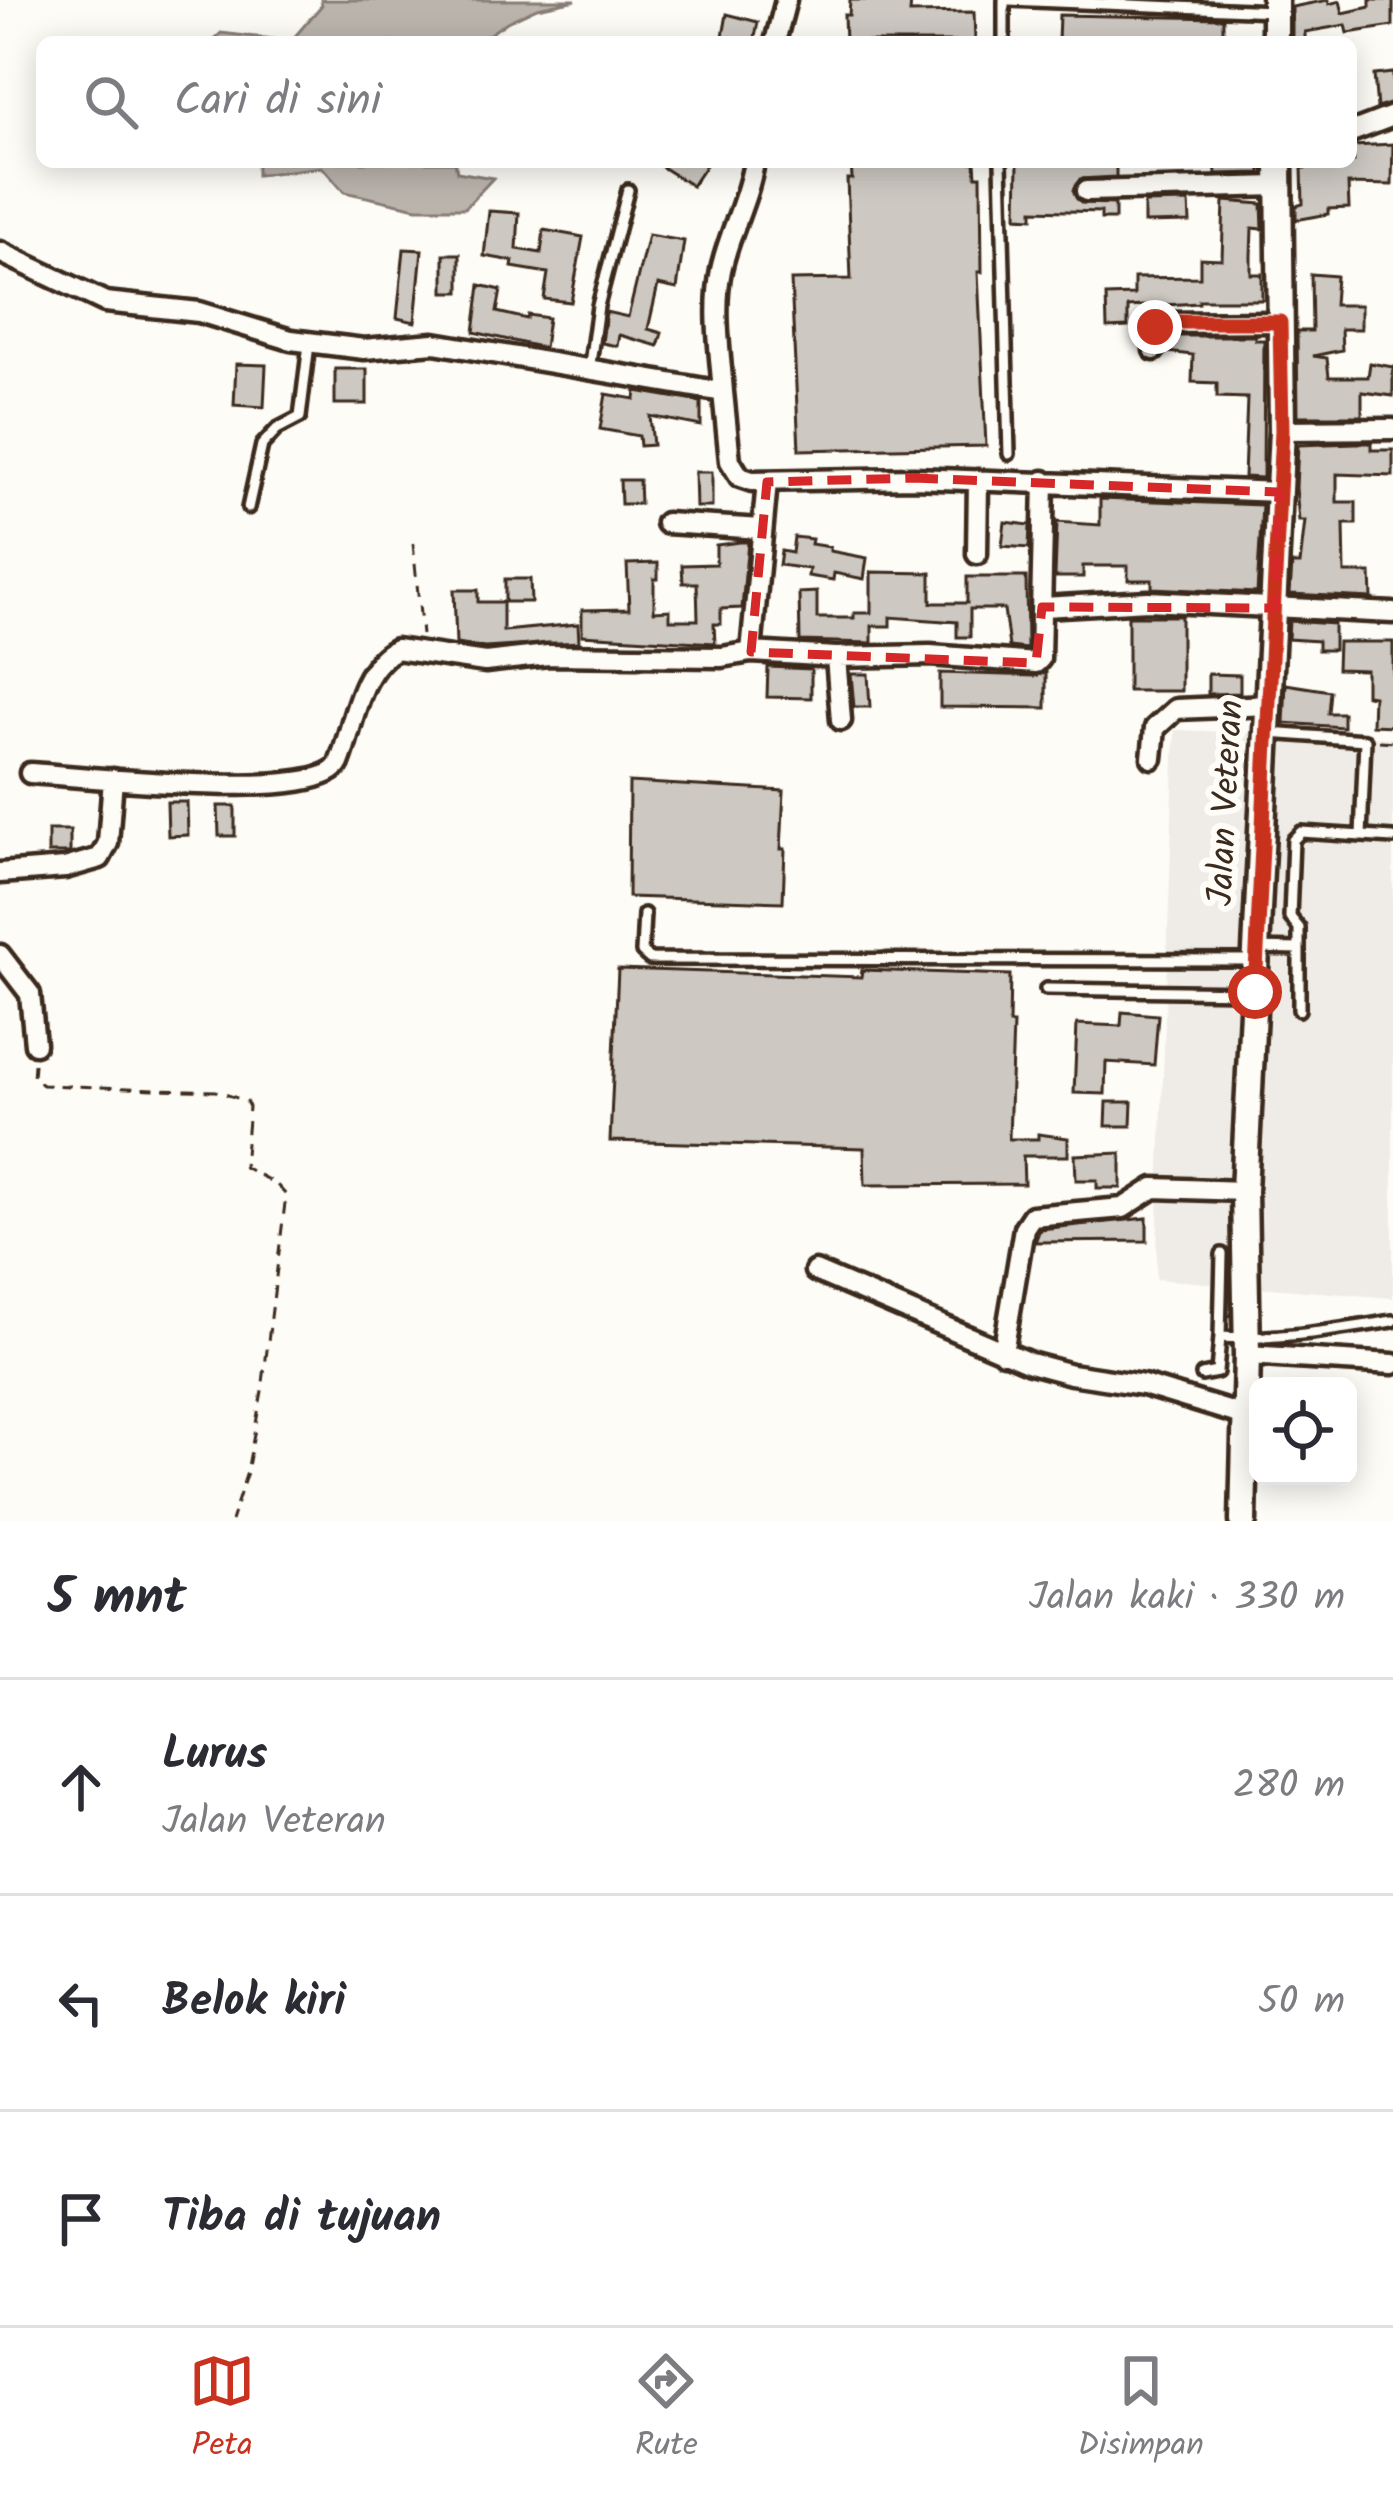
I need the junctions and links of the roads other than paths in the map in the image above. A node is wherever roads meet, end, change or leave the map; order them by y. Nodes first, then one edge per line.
1 (786, 0) edge
2 (1007, 0) edge
3 (1275, 6) edge
4 (777, 36) edge
5 (1004, 36) edge
6 (1393, 116) edge
7 (1357, 130) edge
8 (752, 168) edge
9 (1000, 168) edge
10 (1279, 174) edge
11 (628, 190) dead end
12 (1086, 191) dead end
13 (0, 252) edge
14 (1280, 322) junction
15 (309, 344) junction
16 (1154, 350) dead end
17 (590, 371) junction
18 (723, 392) junction
19 (1393, 429) edge
20 (1282, 430) junction
21 (1010, 454) dead end
22 (978, 480) junction
23 (767, 482) junction
24 (1044, 482) junction
25 (1279, 492) junction
26 (248, 508) dead end
27 (666, 523) dead end
28 (763, 529) junction
29 (976, 554) dead end
30 (1043, 608) junction
31 (1275, 608) junction
32 (1393, 613) edge
33 (751, 652) junction
34 (836, 657) junction
35 (1269, 705) junction
36 (841, 720) dead end
37 (1269, 733) junction
38 (1152, 758) dead end
39 (30, 773) dead end
40 (113, 779) junction
41 (1361, 836) junction
42 (1393, 838) edge
43 (0, 873) edge
44 (644, 914) dead end
45 (1299, 949) junction
46 (1256, 954) junction
47 (0, 955) edge
48 (1046, 989) dead end
49 (1255, 992) junction
50 (1299, 1010) dead end
51 (34, 1044) road end
52 (1244, 1191) junction
53 (1222, 1255) dead end
54 (815, 1271) dead end
55 (1393, 1321) edge
56 (1238, 1343) junction
57 (1004, 1353) junction
58 (1393, 1364) edge
59 (1202, 1375) dead end
60 (1245, 1416) junction
61 (1243, 1521) edge

1 - 4 street
2 - 3 lane
2 - 5 lane
6 - 7 street
8 - 18 street
9 - 21 lane
10 - 12 street
10 - 14 main road, Jalan Veteran
11 - 17 lane
13 - 15 street
14 - 16 street
14 - 20 main road, Jalan Veteran
15 - 17 street
15 - 26 lane
17 - 18 street
18 - 23 street
19 - 20 street
20 - 25 main road, Jalan Veteran
22 - 23 street
22 - 24 street
22 - 29 street
23 - 28 street
24 - 25 street
24 - 30 street
25 - 31 main road, Jalan Veteran
27 - 28 street
28 - 33 street
30 - 31 street
30 - 34 street
31 - 32 street
31 - 35 main road, Jalan Veteran
33 - 34 street
33 - 40 street
34 - 36 street
35 - 37 main road, Jalan Veteran
35 - 38 street
37 - 41 lane
37 - 46 main road, Jalan Veteran
39 - 40 street
40 - 43 street
41 - 42 lane
41 - 45 lane
44 - 46 lane
45 - 46 lane
45 - 50 lane
46 - 49 main road, Jalan Veteran
47 - 51 street
48 - 49 lane
49 - 52 main road, Jalan Veteran
52 - 56 main road, Jalan Veteran
52 - 57 street
53 - 56 lane
54 - 57 street
55 - 56 lane
56 - 58 street
56 - 59 lane
56 - 60 main road, Jalan Veteran
57 - 60 street
60 - 61 main road, Jalan Veteran

